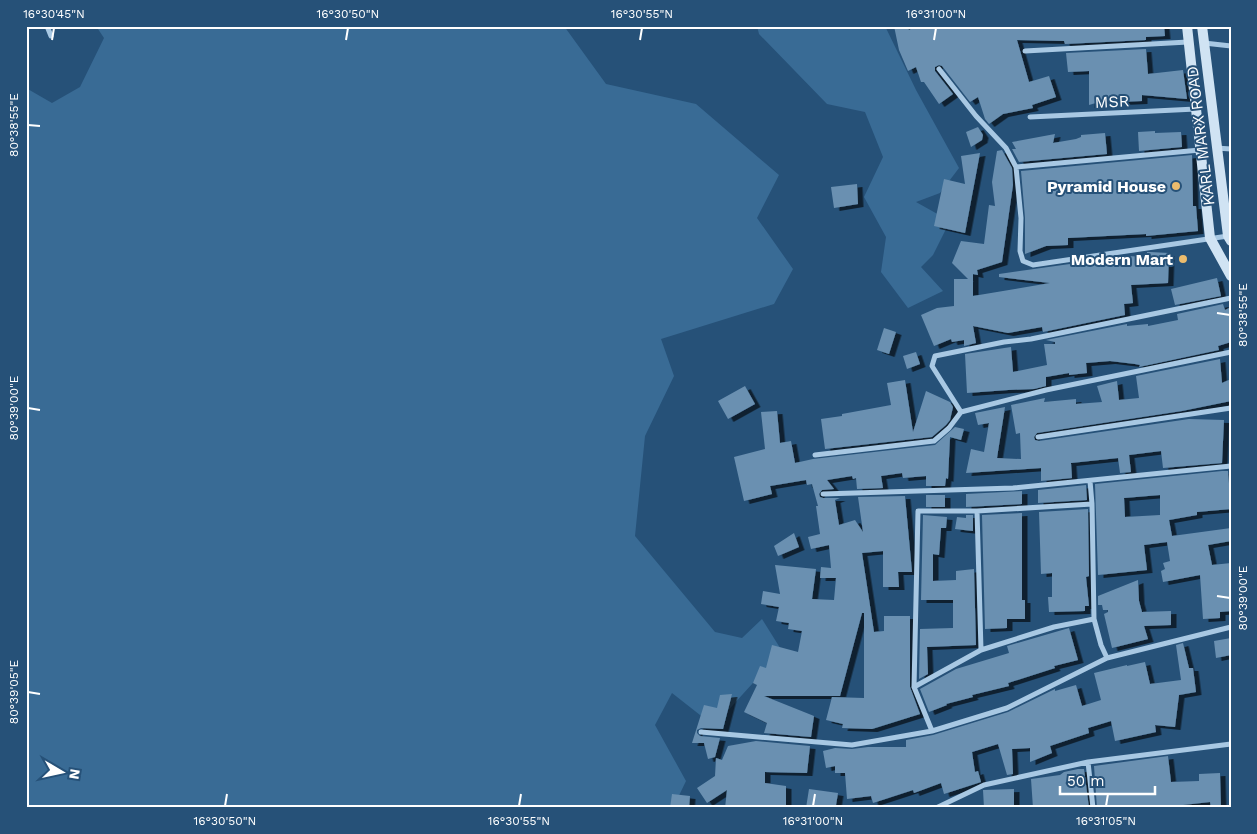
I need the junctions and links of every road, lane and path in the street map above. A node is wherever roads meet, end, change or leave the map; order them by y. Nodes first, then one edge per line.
1 (47, 26) edge
2 (1187, 26) edge
3 (1202, 26) edge
4 (51, 36) dead end
5 (1188, 42) junction
6 (1204, 43) junction
7 (1231, 46) edge
8 (1025, 51) dead end
9 (939, 69) dead end
10 (1196, 110) junction
11 (1030, 117) dead end
12 (1216, 148) junction
13 (1231, 149) edge
14 (1200, 150) junction
15 (1016, 167) junction
16 (1210, 238) junction
17 (1230, 238) edge
18 (1231, 276) edge
19 (1231, 298) edge
20 (1231, 352) edge
21 (1231, 408) edge
22 (961, 412) junction
23 (1038, 437) dead end
24 (815, 454) dead end
25 (1231, 466) edge
26 (1090, 481) junction
27 (823, 494) dead end
28 (1092, 504) junction
29 (977, 511) junction
30 (1094, 619) junction
31 (1231, 627) edge
32 (981, 650) junction
33 (1107, 658) junction
34 (914, 687) junction
35 (932, 731) junction
36 (701, 732) dead end
37 (1231, 744) edge
38 (1088, 762) junction
39 (936, 808) edge
40 (1093, 808) edge

1 - 4 street
2 - 5 main road, KARL MARX ROAD
3 - 6 main road, KARL MARX ROAD
5 - 8 street
5 - 10 main road, KARL MARX ROAD
6 - 7 street
6 - 12 main road, KARL MARX ROAD
9 - 15 street
10 - 11 street, MSR
10 - 14 main road, KARL MARX ROAD
12 - 13 street
12 - 17 main road, KARL MARX ROAD
14 - 15 street
14 - 16 main road, KARL MARX ROAD
15 - 16 street
16 - 17 street
16 - 18 main road, KARL MARX ROAD
19 - 22 street
20 - 22 street
21 - 23 street
22 - 24 street
25 - 26 street
26 - 27 street
26 - 28 street
28 - 29 street
28 - 30 street
29 - 32 street
29 - 34 street
30 - 32 street
30 - 33 street
31 - 33 street
32 - 34 street
33 - 35 street
34 - 35 street
35 - 36 street
37 - 38 street
38 - 39 street
38 - 40 street

